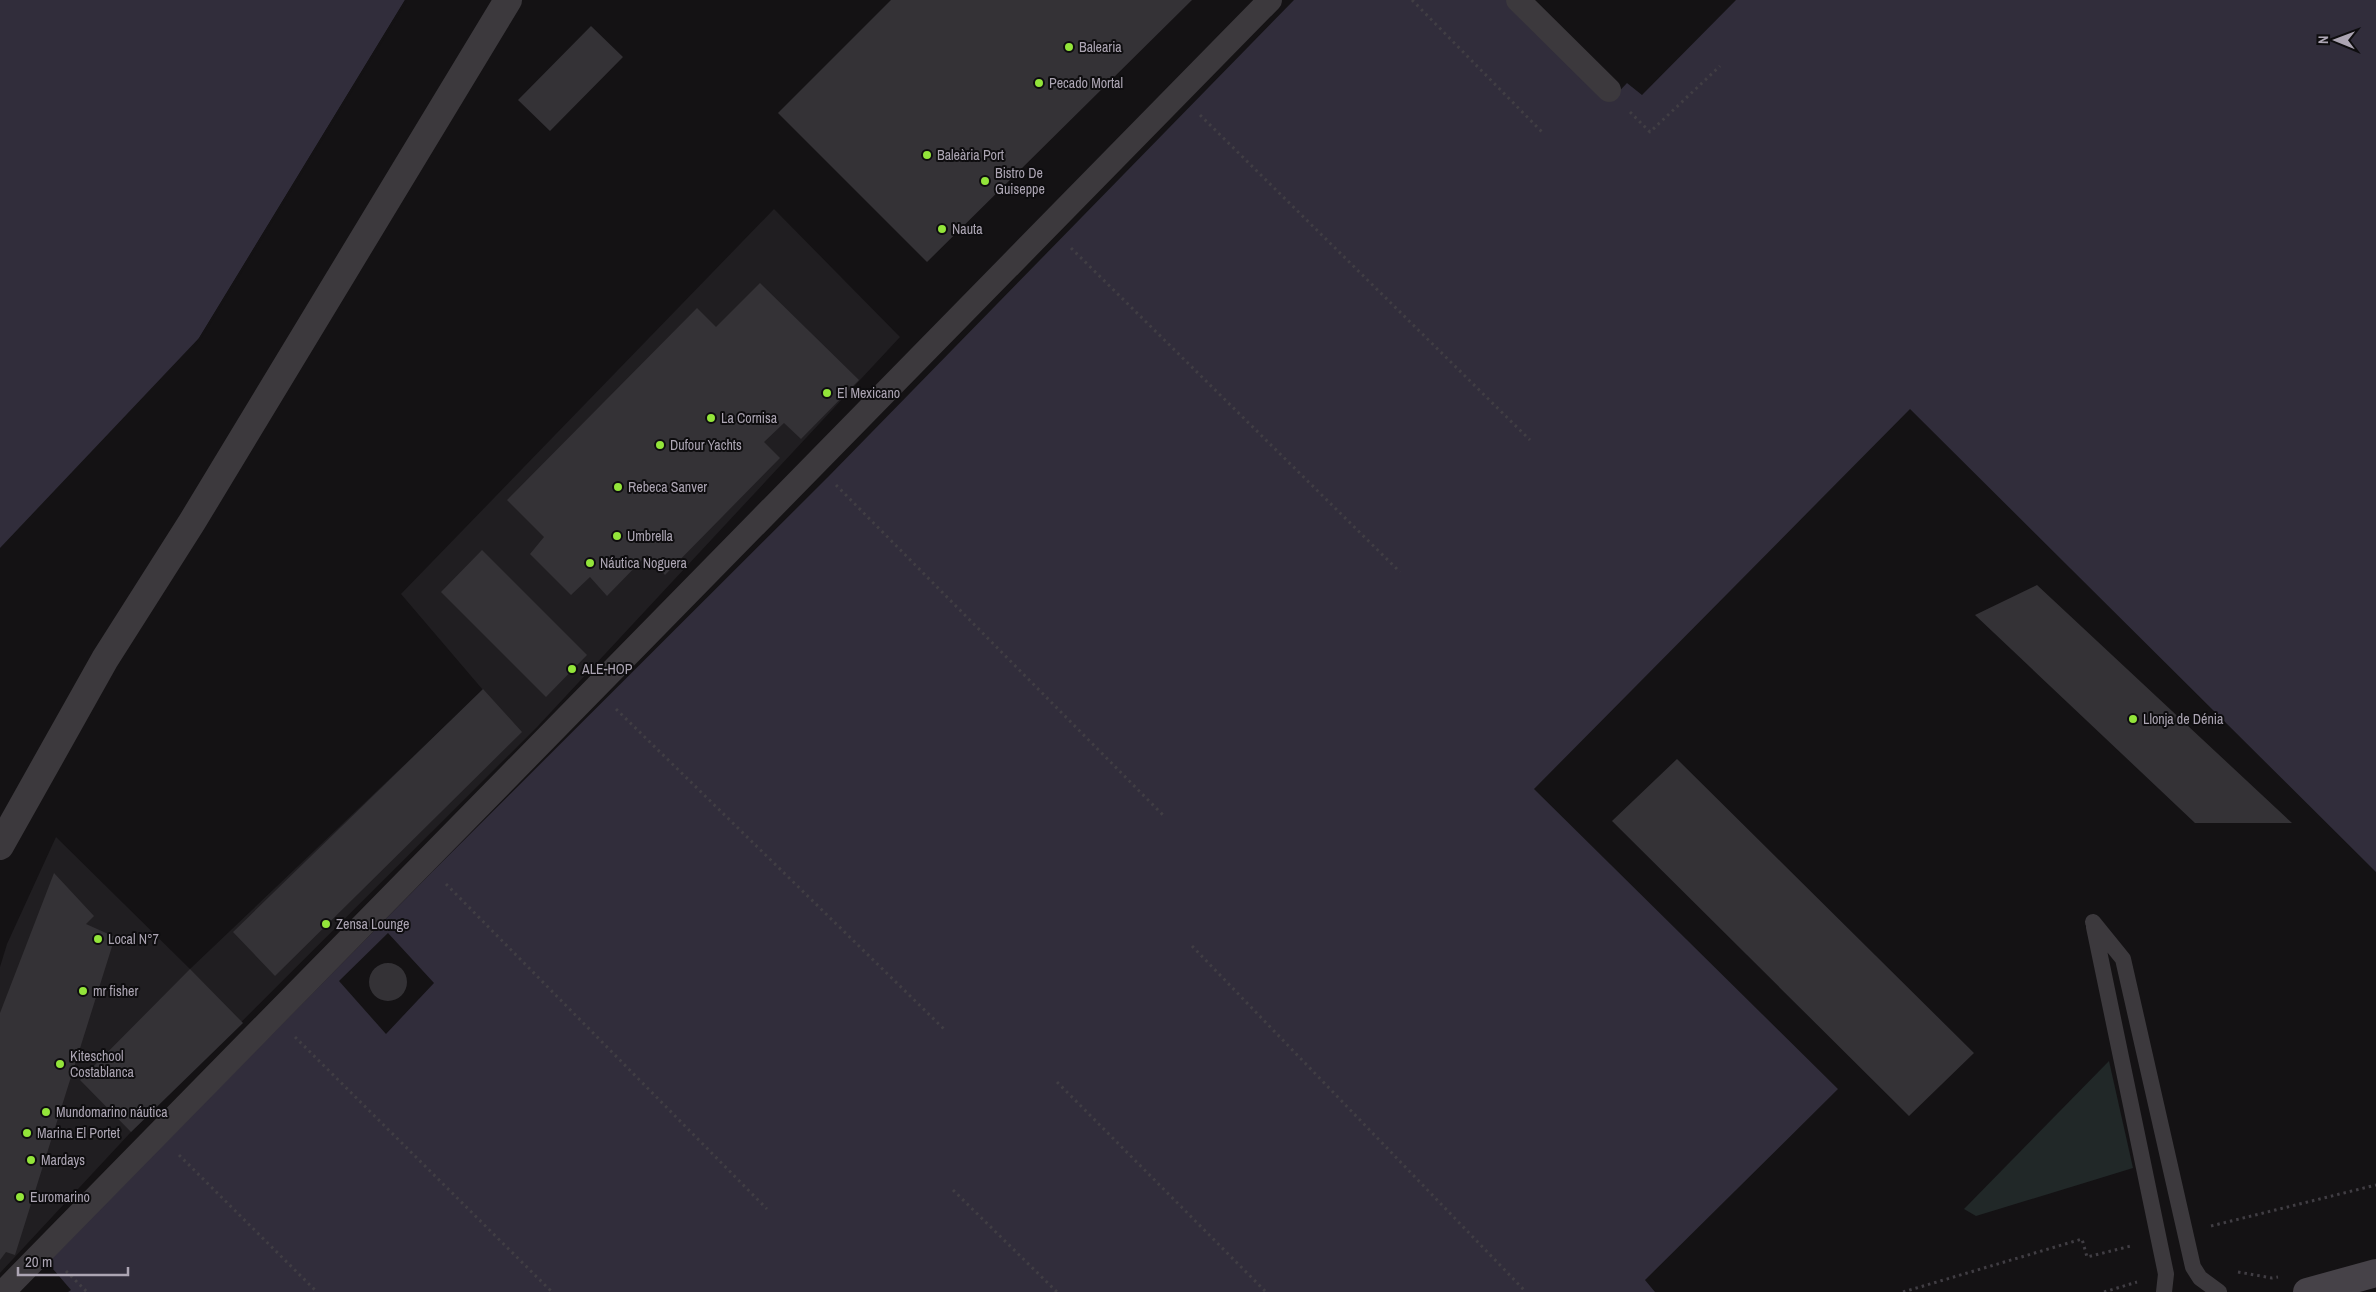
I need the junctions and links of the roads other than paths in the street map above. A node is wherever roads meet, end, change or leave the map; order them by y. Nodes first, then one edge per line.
1 (508, 0) edge
2 (1270, 0) edge
3 (1518, 0) edge
4 (1609, 90) road end
5 (0, 846) edge
6 (2376, 1273) edge
7 (3, 1292) edge
8 (2164, 1292) edge
9 (2219, 1292) edge
10 (2307, 1292) edge

1 - 5 street
2 - 7 street
3 - 4 street
6 - 10 main road
8 - 9 lane

